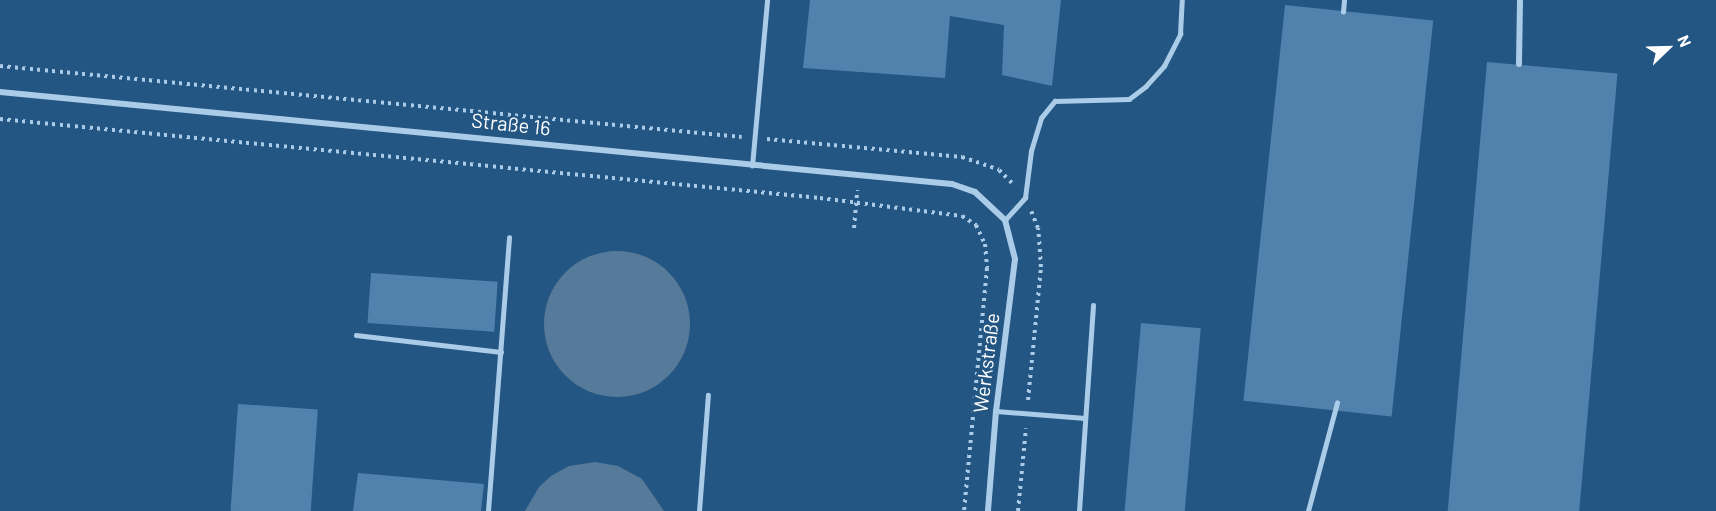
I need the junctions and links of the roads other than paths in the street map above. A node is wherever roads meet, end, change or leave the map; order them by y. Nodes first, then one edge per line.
1 (767, 0) edge
2 (1182, 0) edge
3 (1344, 0) edge
4 (1520, 0) edge
5 (1343, 12) dead end
6 (1519, 64) dead end
7 (0, 92) edge
8 (752, 166) junction
9 (1005, 220) junction
10 (509, 238) dead end
11 (1093, 305) dead end
12 (356, 335) dead end
13 (501, 352) junction
14 (708, 395) dead end
15 (1336, 403) dead end
16 (996, 411) junction
17 (1085, 418) junction
18 (488, 511) edge
19 (699, 511) edge
20 (988, 511) edge
21 (1078, 511) edge
22 (1308, 511) edge

1 - 8 lane
2 - 9 lane
3 - 5 lane
4 - 6 street
7 - 8 street, Straße 16
8 - 9 street, Straße 16
9 - 16 street, Werkstraße
10 - 13 lane
11 - 17 lane
12 - 13 lane
13 - 18 lane
14 - 19 lane
15 - 22 lane
16 - 17 lane
16 - 20 street, Werkstraße
17 - 21 lane

